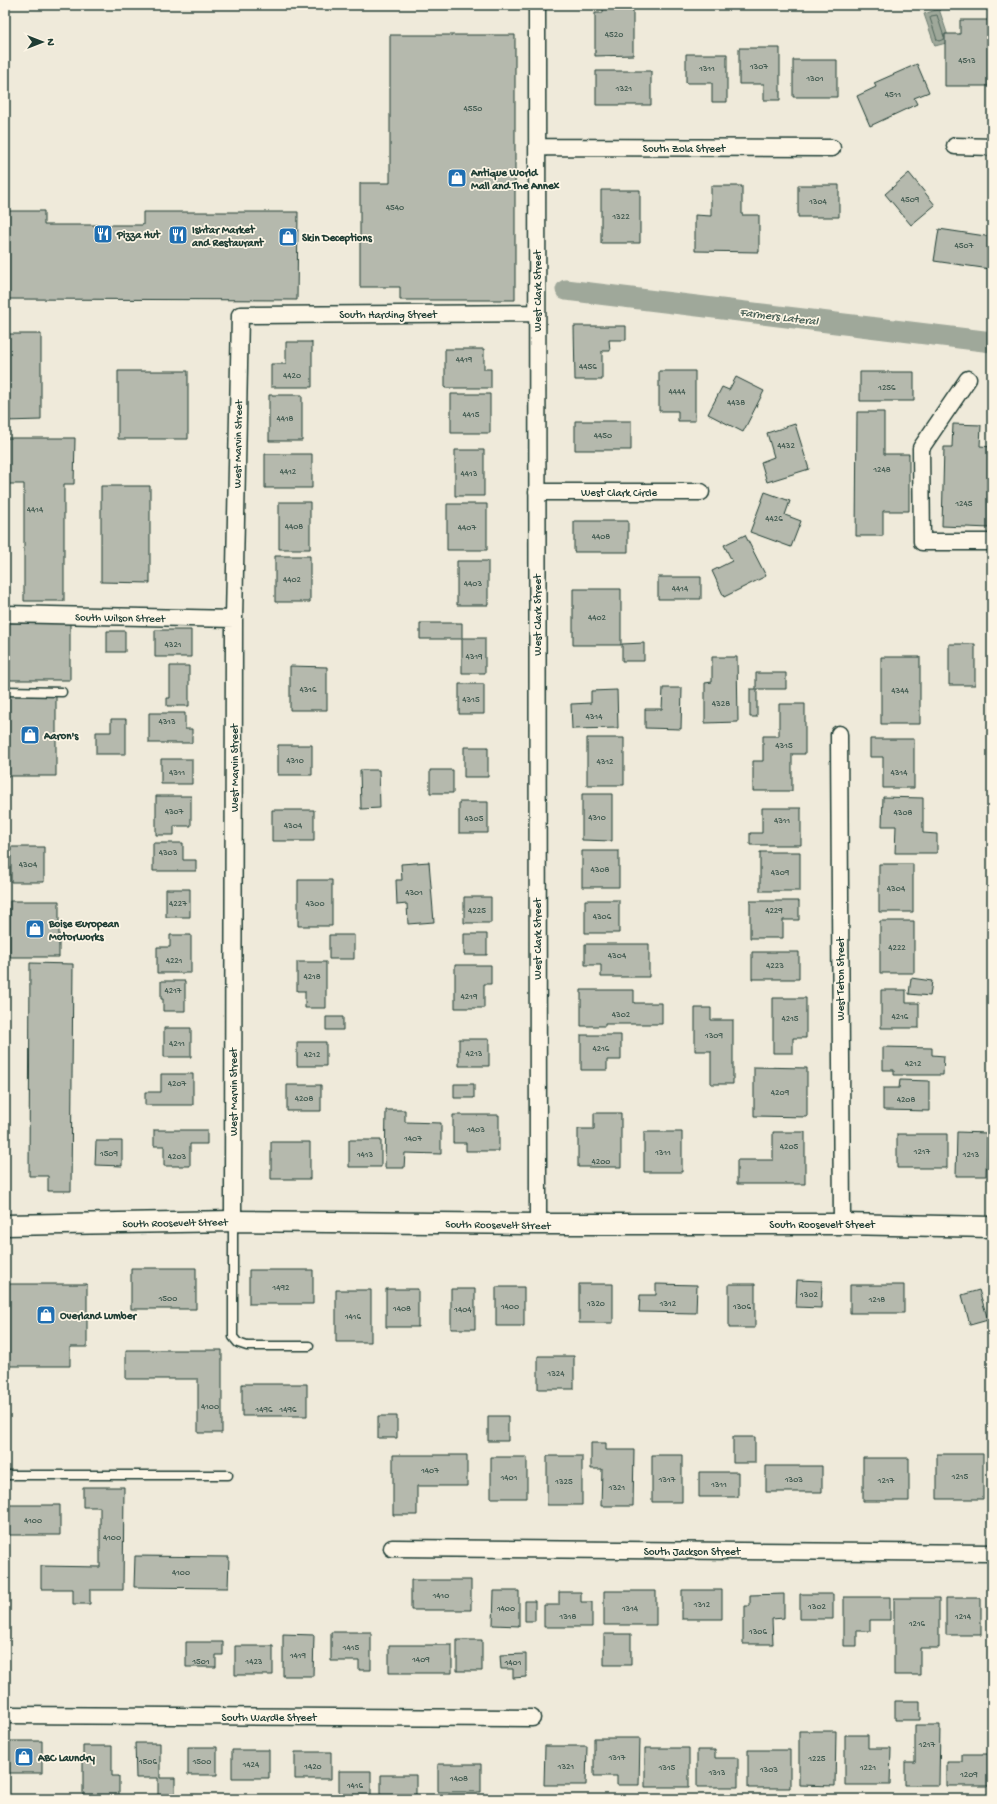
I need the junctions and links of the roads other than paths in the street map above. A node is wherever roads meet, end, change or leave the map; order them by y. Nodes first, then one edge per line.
1 (537, 5) edge
2 (955, 146) dead end
3 (537, 147) junction
4 (992, 147) edge
5 (832, 148) dead end
6 (537, 313) junction
7 (240, 315) joint
8 (968, 379) dead end
9 (537, 492) junction
10 (701, 492) dead end
11 (992, 542) edge
12 (5, 614) edge
13 (234, 619) junction
14 (5, 692) edge
15 (62, 692) dead end
16 (839, 734) dead end
17 (233, 1221) junction
18 (538, 1224) junction
19 (842, 1224) junction
20 (5, 1225) edge
21 (992, 1227) edge
22 (309, 1346) dead end
23 (5, 1474) edge
24 (228, 1475) dead end
25 (392, 1548) dead end
26 (992, 1553) edge
27 (5, 1716) edge
28 (532, 1718) dead end

1 - 3 street, West Clark Street
2 - 4 street
3 - 5 street, South Zola Street
3 - 6 street, West Clark Street
6 - 7 street, South Harding Street
6 - 9 street, West Clark Street
7 - 13 street, West Marvin Street
8 - 11 street
9 - 10 street, West Clark Circle
9 - 18 street, West Clark Street
12 - 13 street, South Wilson Street
13 - 17 street, West Marvin Street
14 - 15 lane
16 - 19 street, West Teton Street
17 - 18 street, South Roosevelt Street
17 - 20 street, South Roosevelt Street
17 - 22 lane
18 - 19 street, South Roosevelt Street
19 - 21 street, South Roosevelt Street
23 - 24 lane
25 - 26 street, South Jackson Street
27 - 28 street, South Wardle Street

